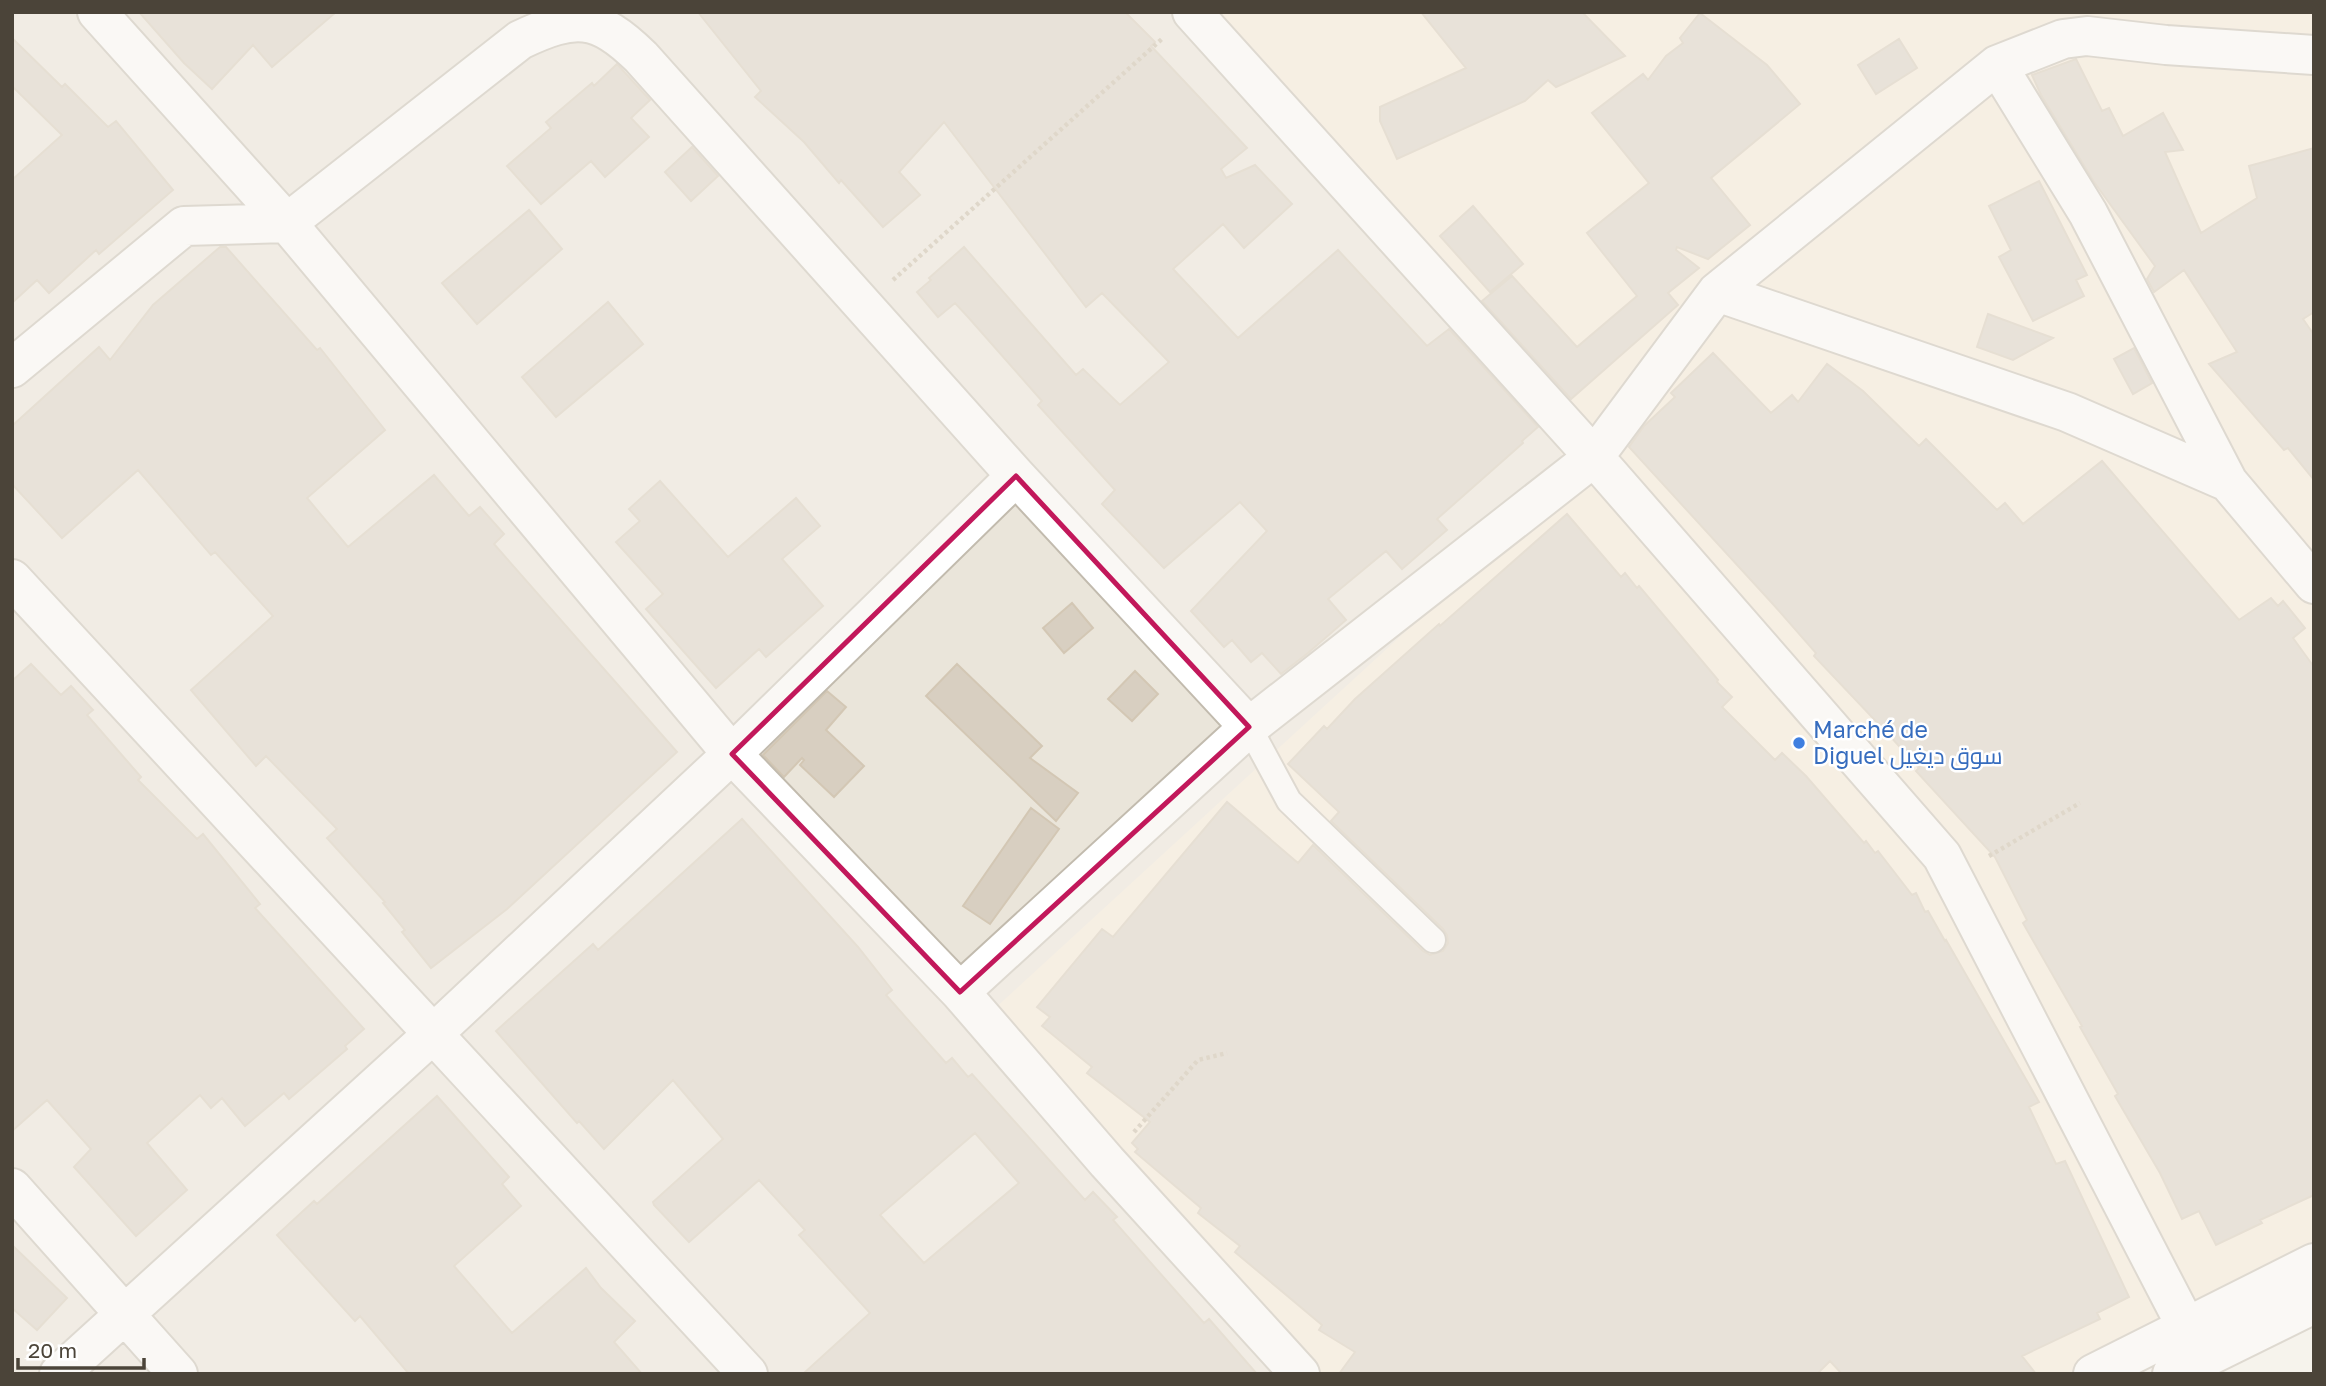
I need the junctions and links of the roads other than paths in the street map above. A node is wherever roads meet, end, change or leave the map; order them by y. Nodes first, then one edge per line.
1 (97, 12) edge
2 (1182, 21) edge
3 (2314, 55) edge
4 (1997, 65) junction
5 (287, 223) junction
6 (1717, 292) junction
7 (12, 368) edge
8 (1594, 457) junction
9 (1016, 476) junction
10 (2228, 482) junction
11 (12, 579) edge
12 (2314, 584) edge
13 (1249, 727) junction
14 (732, 754) junction
15 (1433, 940) dead end
16 (960, 992) junction
17 (434, 1033) junction
18 (12, 1188) edge
19 (2314, 1263) edge
20 (2314, 1304) edge
21 (124, 1314) junction
22 (2186, 1326) junction
23 (59, 1374) edge
24 (178, 1374) edge
25 (748, 1374) edge
26 (1300, 1374) edge
27 (2093, 1374) edge
28 (2172, 1374) edge

1 - 5 street
2 - 8 street
3 - 4 street
4 - 6 street
4 - 10 street
5 - 7 street
5 - 9 street
5 - 14 street
6 - 8 street
6 - 10 street
8 - 13 street
8 - 22 street
9 - 13 street
9 - 14 street
10 - 12 street
11 - 17 street
13 - 15 lane
13 - 16 street
14 - 16 street
14 - 17 street
16 - 26 street
17 - 21 street
17 - 25 street
18 - 21 street
19 - 22 street
20 - 28 street
21 - 23 street
21 - 24 street
22 - 27 street

